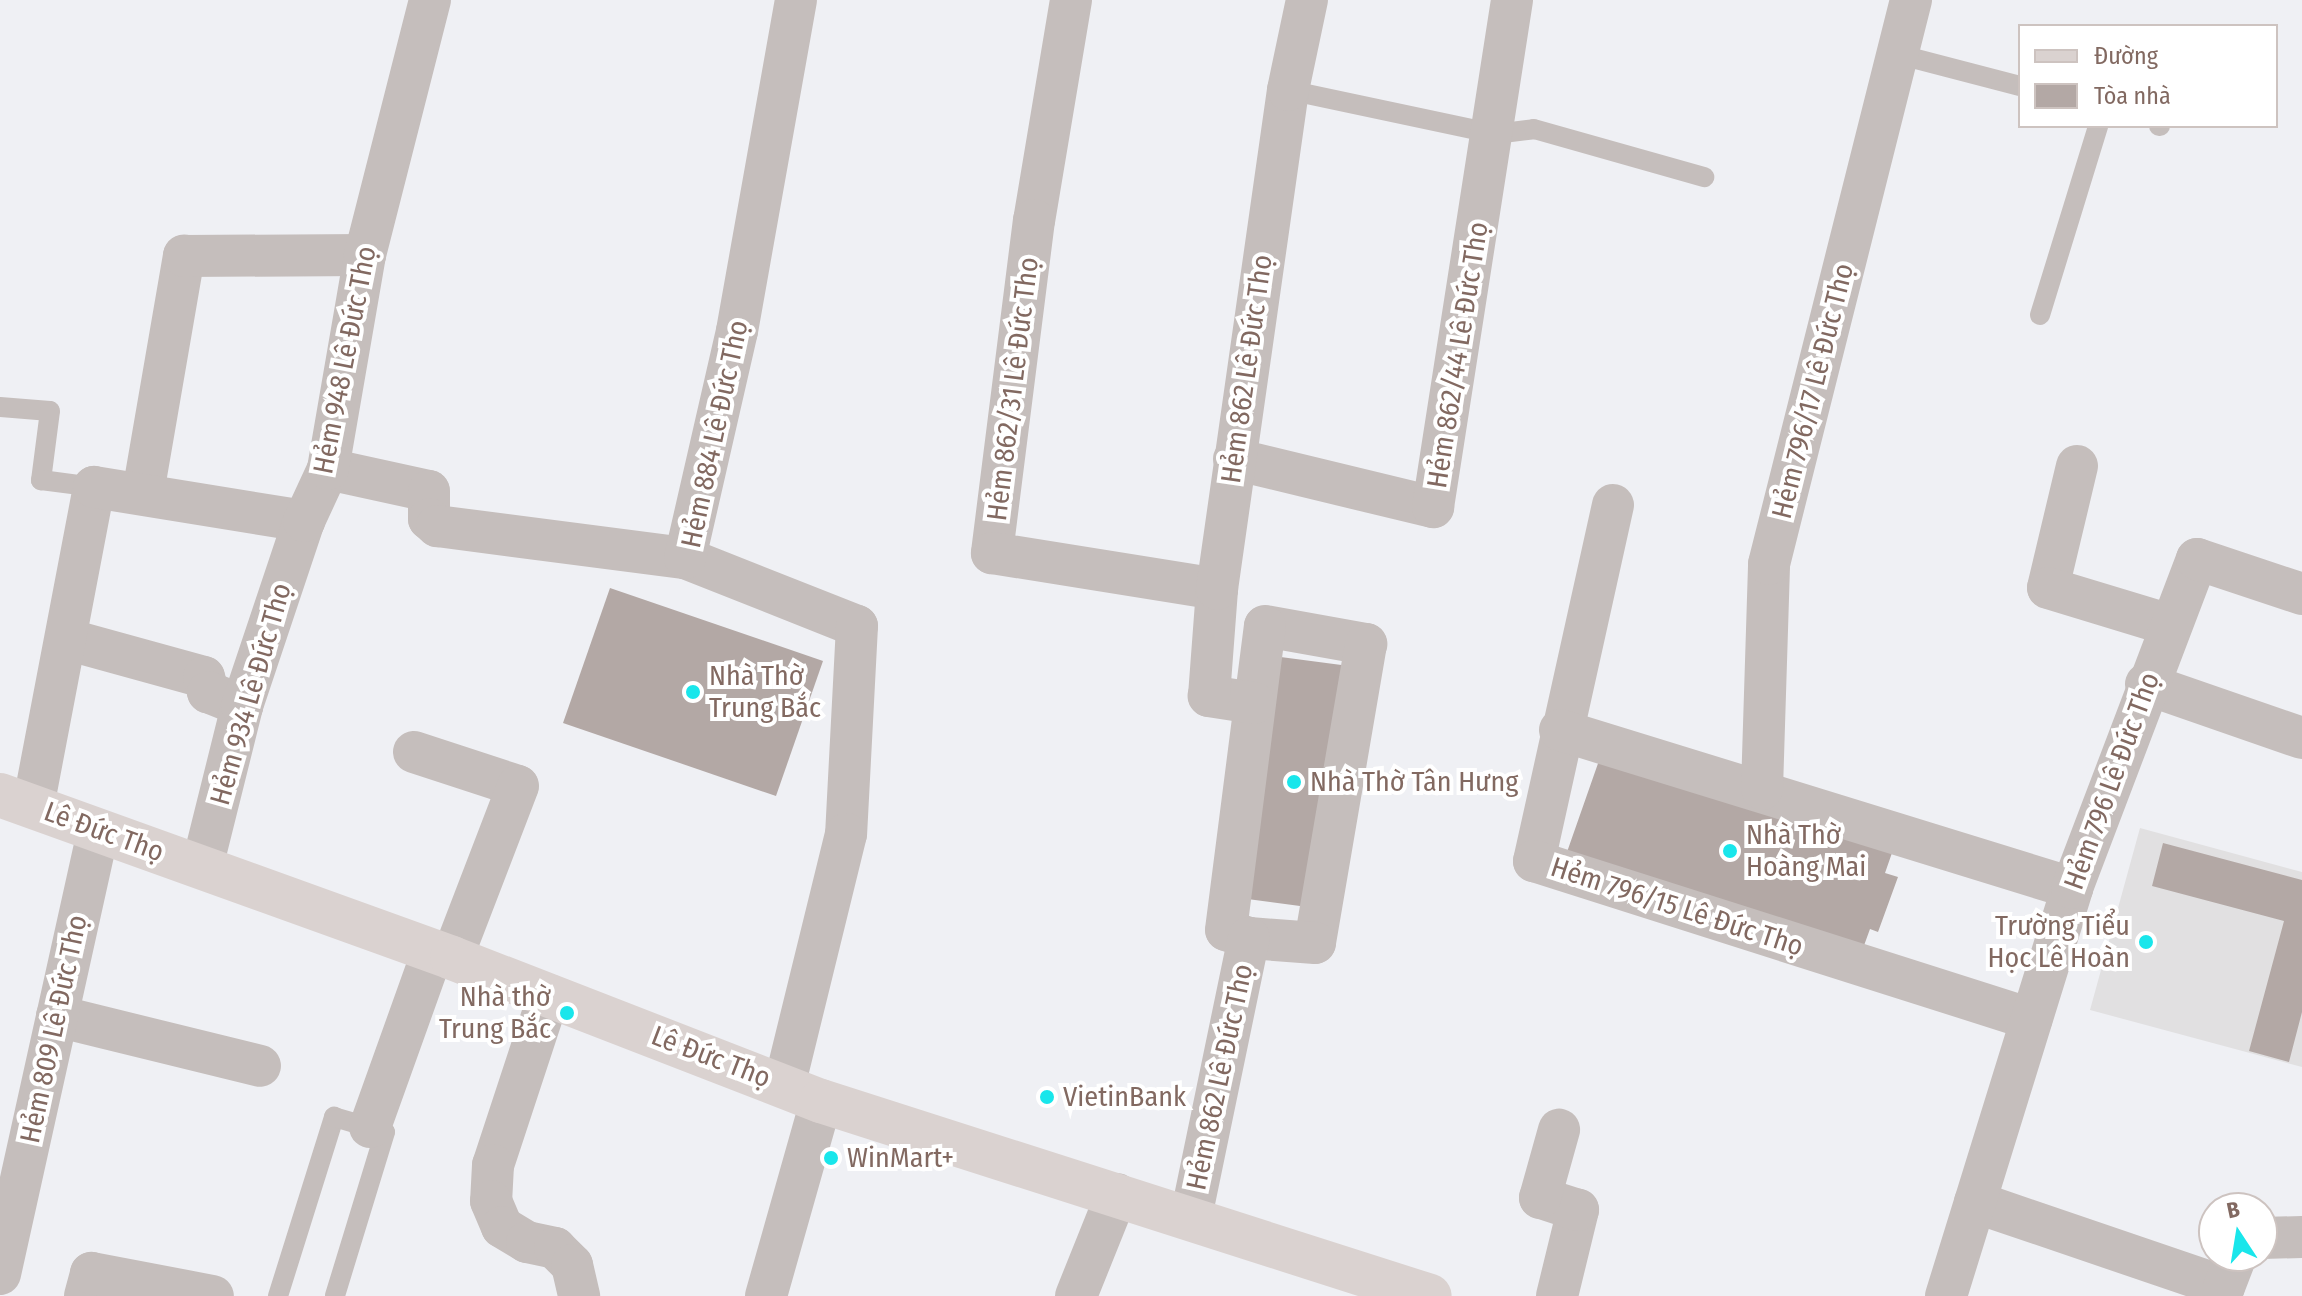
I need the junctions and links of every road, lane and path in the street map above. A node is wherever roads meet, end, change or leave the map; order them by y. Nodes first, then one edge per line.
1 (430, 0) edge
2 (796, 0) edge
3 (1071, 0) edge
4 (1307, 0) edge
5 (1512, 0) edge
6 (1911, 0) edge
7 (1897, 54) junction
8 (2018, 85) edge
9 (1288, 90) junction
10 (2097, 128) edge
11 (1495, 134) junction
12 (1704, 177) dead end
13 (365, 255) junction
14 (2040, 315) dead end
15 (0, 407) edge
16 (1234, 459) junction
17 (2077, 466) dead end
18 (328, 469) junction
19 (94, 487) junction
20 (143, 493) junction
21 (1613, 505) dead end
22 (304, 521) junction
23 (685, 558) junction
24 (1217, 589) junction
25 (2302, 594) edge
26 (2170, 625) junction
27 (66, 639) junction
28 (2146, 684) junction
29 (1254, 703) junction
30 (242, 706) junction
31 (1560, 730) junction
32 (2302, 738) edge
33 (414, 752) dead end
34 (1762, 789) junction
35 (16, 801) edge
36 (98, 831) junction
37 (202, 867) junction
38 (2072, 888) junction
39 (1249, 938) junction
40 (442, 954) junction
41 (549, 995) junction
42 (57, 1016) junction
43 (2031, 1019) junction
44 (260, 1066) dead end
45 (802, 1093) junction
46 (370, 1127) junction
47 (1559, 1130) dead end
48 (1117, 1194) junction
49 (1975, 1202) junction
50 (1191, 1217) junction
51 (2302, 1237) edge
52 (2278, 1238) edge
53 (2230, 1272) edge
54 (0, 1274) edge
55 (1362, 1286) edge
56 (85, 1296) edge
57 (213, 1296) edge
58 (278, 1296) edge
59 (335, 1296) edge
60 (579, 1296) edge
61 (766, 1296) edge
62 (1076, 1296) edge
63 (1430, 1296) edge
64 (1557, 1296) edge
65 (1946, 1296) edge

1 - 13 street, Hẻm 948 Lê Đức Thọ
2 - 23 street, Hẻm 884 Lê Đức Thọ
3 - 24 street, Hẻm 862/31 Lê Đức Thọ
4 - 9 street, Hẻm 862 Lê Đức Thọ
5 - 11 street, Hẻm 862/44 Lê Đức Thọ
6 - 7 street, Hẻm 796/17 Lê Đức Thọ
7 - 8 lane
7 - 34 street, Hẻm 796/17 Lê Đức Thọ
9 - 11 lane
9 - 16 street, Hẻm 862 Lê Đức Thọ
10 - 14 lane
11 - 12 lane
11 - 16 street, Hẻm 862/44 Lê Đức Thọ
13 - 18 street, Hẻm 948 Lê Đức Thọ
13 - 20 street
15 - 19 lane
16 - 24 street, Hẻm 862 Lê Đức Thọ
17 - 26 street
18 - 22 street, Hẻm 948 Lê Đức Thọ
18 - 23 street
19 - 20 street
19 - 27 street
20 - 22 street
21 - 31 street, Hẻm 796/15 Lê Đức Thọ
22 - 30 street, Hẻm 934 Lê Đức Thọ
23 - 45 street, Hẻm 884 Lê Đức Thọ
24 - 29 street, Hẻm 862 Lê Đức Thọ
25 - 26 street, Hẻm 796 Lê Đức Thọ
26 - 28 street, Hẻm 796 Lê Đức Thọ
27 - 30 street
27 - 35 street
28 - 32 street
28 - 38 street, Hẻm 796 Lê Đức Thọ
29 - 39 street, Hẻm 862 Lê Đức Thọ
29 - 39 street, Hẻm 862 Lê Đức Thọ
30 - 37 street, Hẻm 934 Lê Đức Thọ
31 - 34 street
31 - 43 street, Hẻm 796/15 Lê Đức Thọ
33 - 40 street
34 - 38 street
35 - 36 main road, Lê Đức Thọ
36 - 37 main road, Lê Đức Thọ
36 - 42 street, Hẻm 809 Lê Đức Thọ
37 - 40 main road, Lê Đức Thọ
38 - 43 street, Hẻm 796 Lê Đức Thọ
39 - 50 street, Hẻm 862 Lê Đức Thọ
40 - 41 main road, Lê Đức Thọ
40 - 46 street
41 - 45 main road, Lê Đức Thọ
41 - 60 street
42 - 44 street
42 - 54 street, Hẻm 809 Lê Đức Thọ
43 - 49 street, Hẻm 796 Lê Đức Thọ
45 - 48 main road, Lê Đức Thọ
45 - 61 street
46 - 58 lane
46 - 59 lane
47 - 64 street
48 - 50 main road, Lê Đức Thọ
48 - 62 street
49 - 53 street
49 - 65 street, Hẻm 796 Lê Đức Thọ
50 - 55 main road, Lê Đức Thọ
51 - 52 street
55 - 63 main road, Lê Đức Thọ
56 - 57 street

